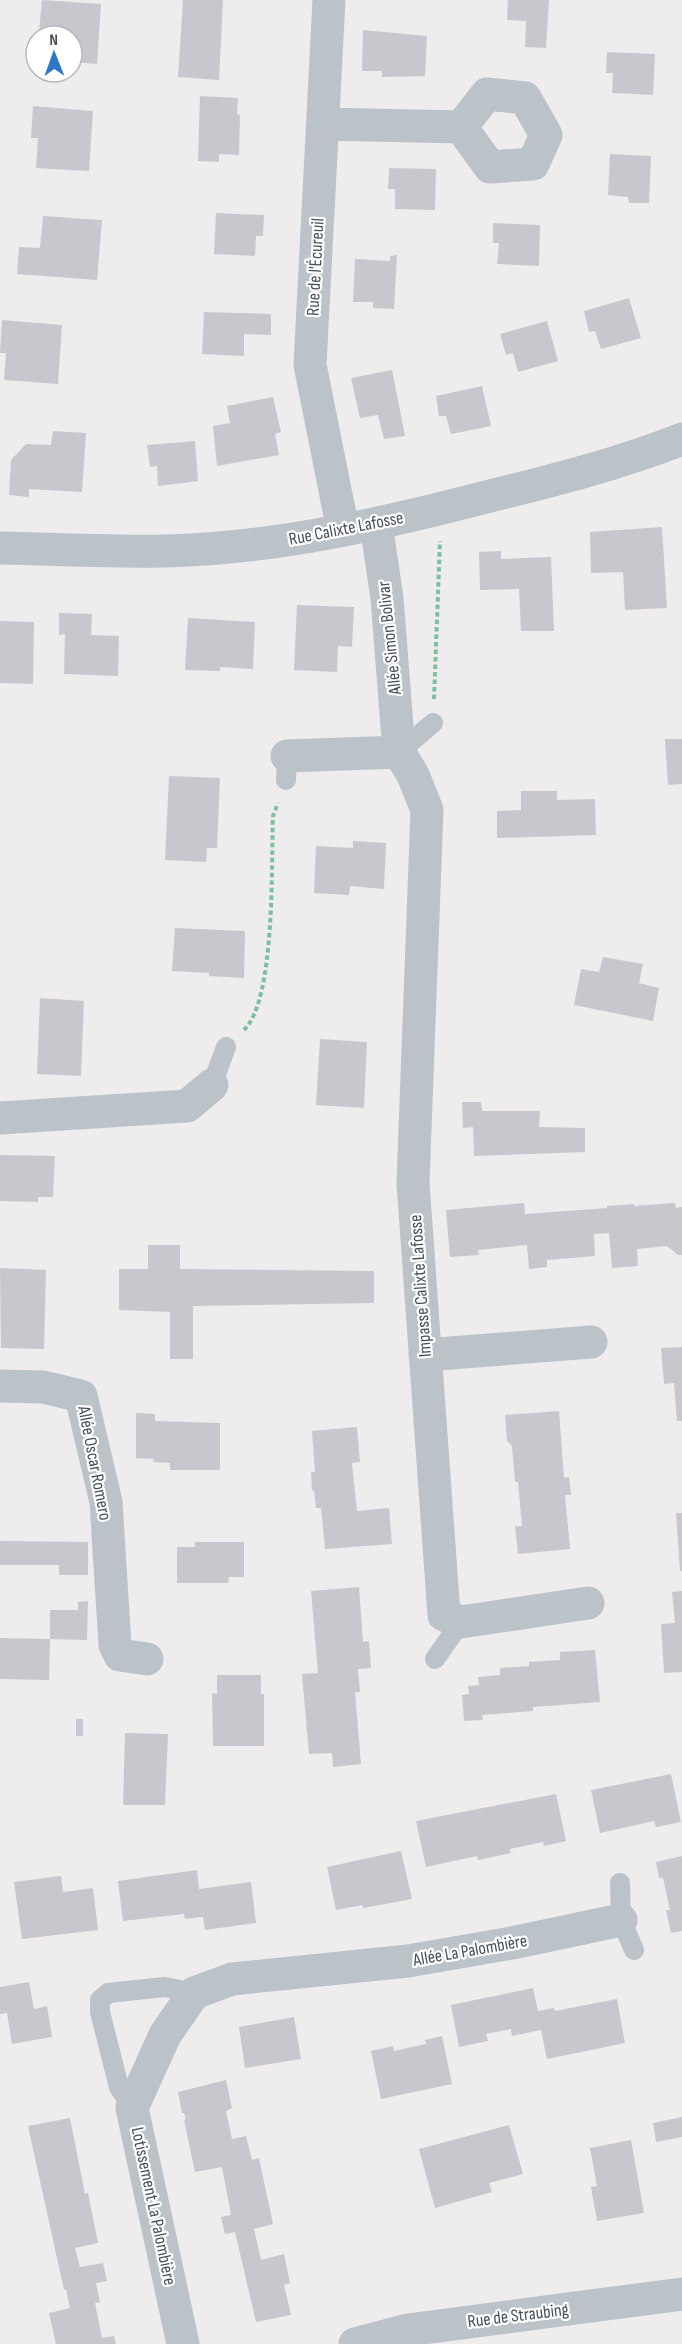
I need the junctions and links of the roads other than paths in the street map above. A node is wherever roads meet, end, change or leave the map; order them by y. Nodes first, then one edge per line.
1 (329, 0) edge
2 (323, 124) junction
3 (461, 127) dead end
4 (682, 439) edge
5 (376, 524) junction
6 (343, 530) junction
7 (0, 548) edge
8 (433, 723) road end
9 (399, 752) junction
10 (287, 768) road end
11 (427, 810) joint
12 (226, 1047) road end
13 (212, 1085) joint
14 (0, 1118) edge
15 (591, 1342) dead end
16 (425, 1355) junction
17 (0, 1386) edge
18 (588, 1603) dead end
19 (461, 1622) junction
20 (147, 1659) dead end
21 (435, 1659) dead end
22 (620, 1883) dead end
23 (621, 1920) junction
24 (634, 1950) dead end
25 (194, 1993) junction
26 (132, 2108) junction
27 (682, 2294) edge
28 (183, 2344) edge
29 (355, 2344) edge

1 - 2 street, Rue de l'Écureuil
2 - 3 street
2 - 6 street, Rue de l'Écureuil
4 - 5 street, Rue Calixte Lafosse
5 - 6 street, Rue Calixte Lafosse
5 - 9 street, Allée Simon Bolivar
6 - 7 street, Rue Calixte Lafosse
8 - 9 lane
9 - 10 street
9 - 11 street, Allée Simon Bolivar
11 - 16 street, Impasse Calixte Lafosse
12 - 13 lane
13 - 14 street
15 - 16 street
16 - 19 street, Impasse Calixte Lafosse
17 - 20 street, Allée Oscar Romero
18 - 19 street
19 - 21 lane
22 - 23 lane
23 - 24 lane
23 - 25 street, Allée La Palombière
25 - 26 street, Lotissement La Palombière
25 - 26 lane
26 - 28 street, Lotissement La Palombière
27 - 29 street, Rue de Straubing

